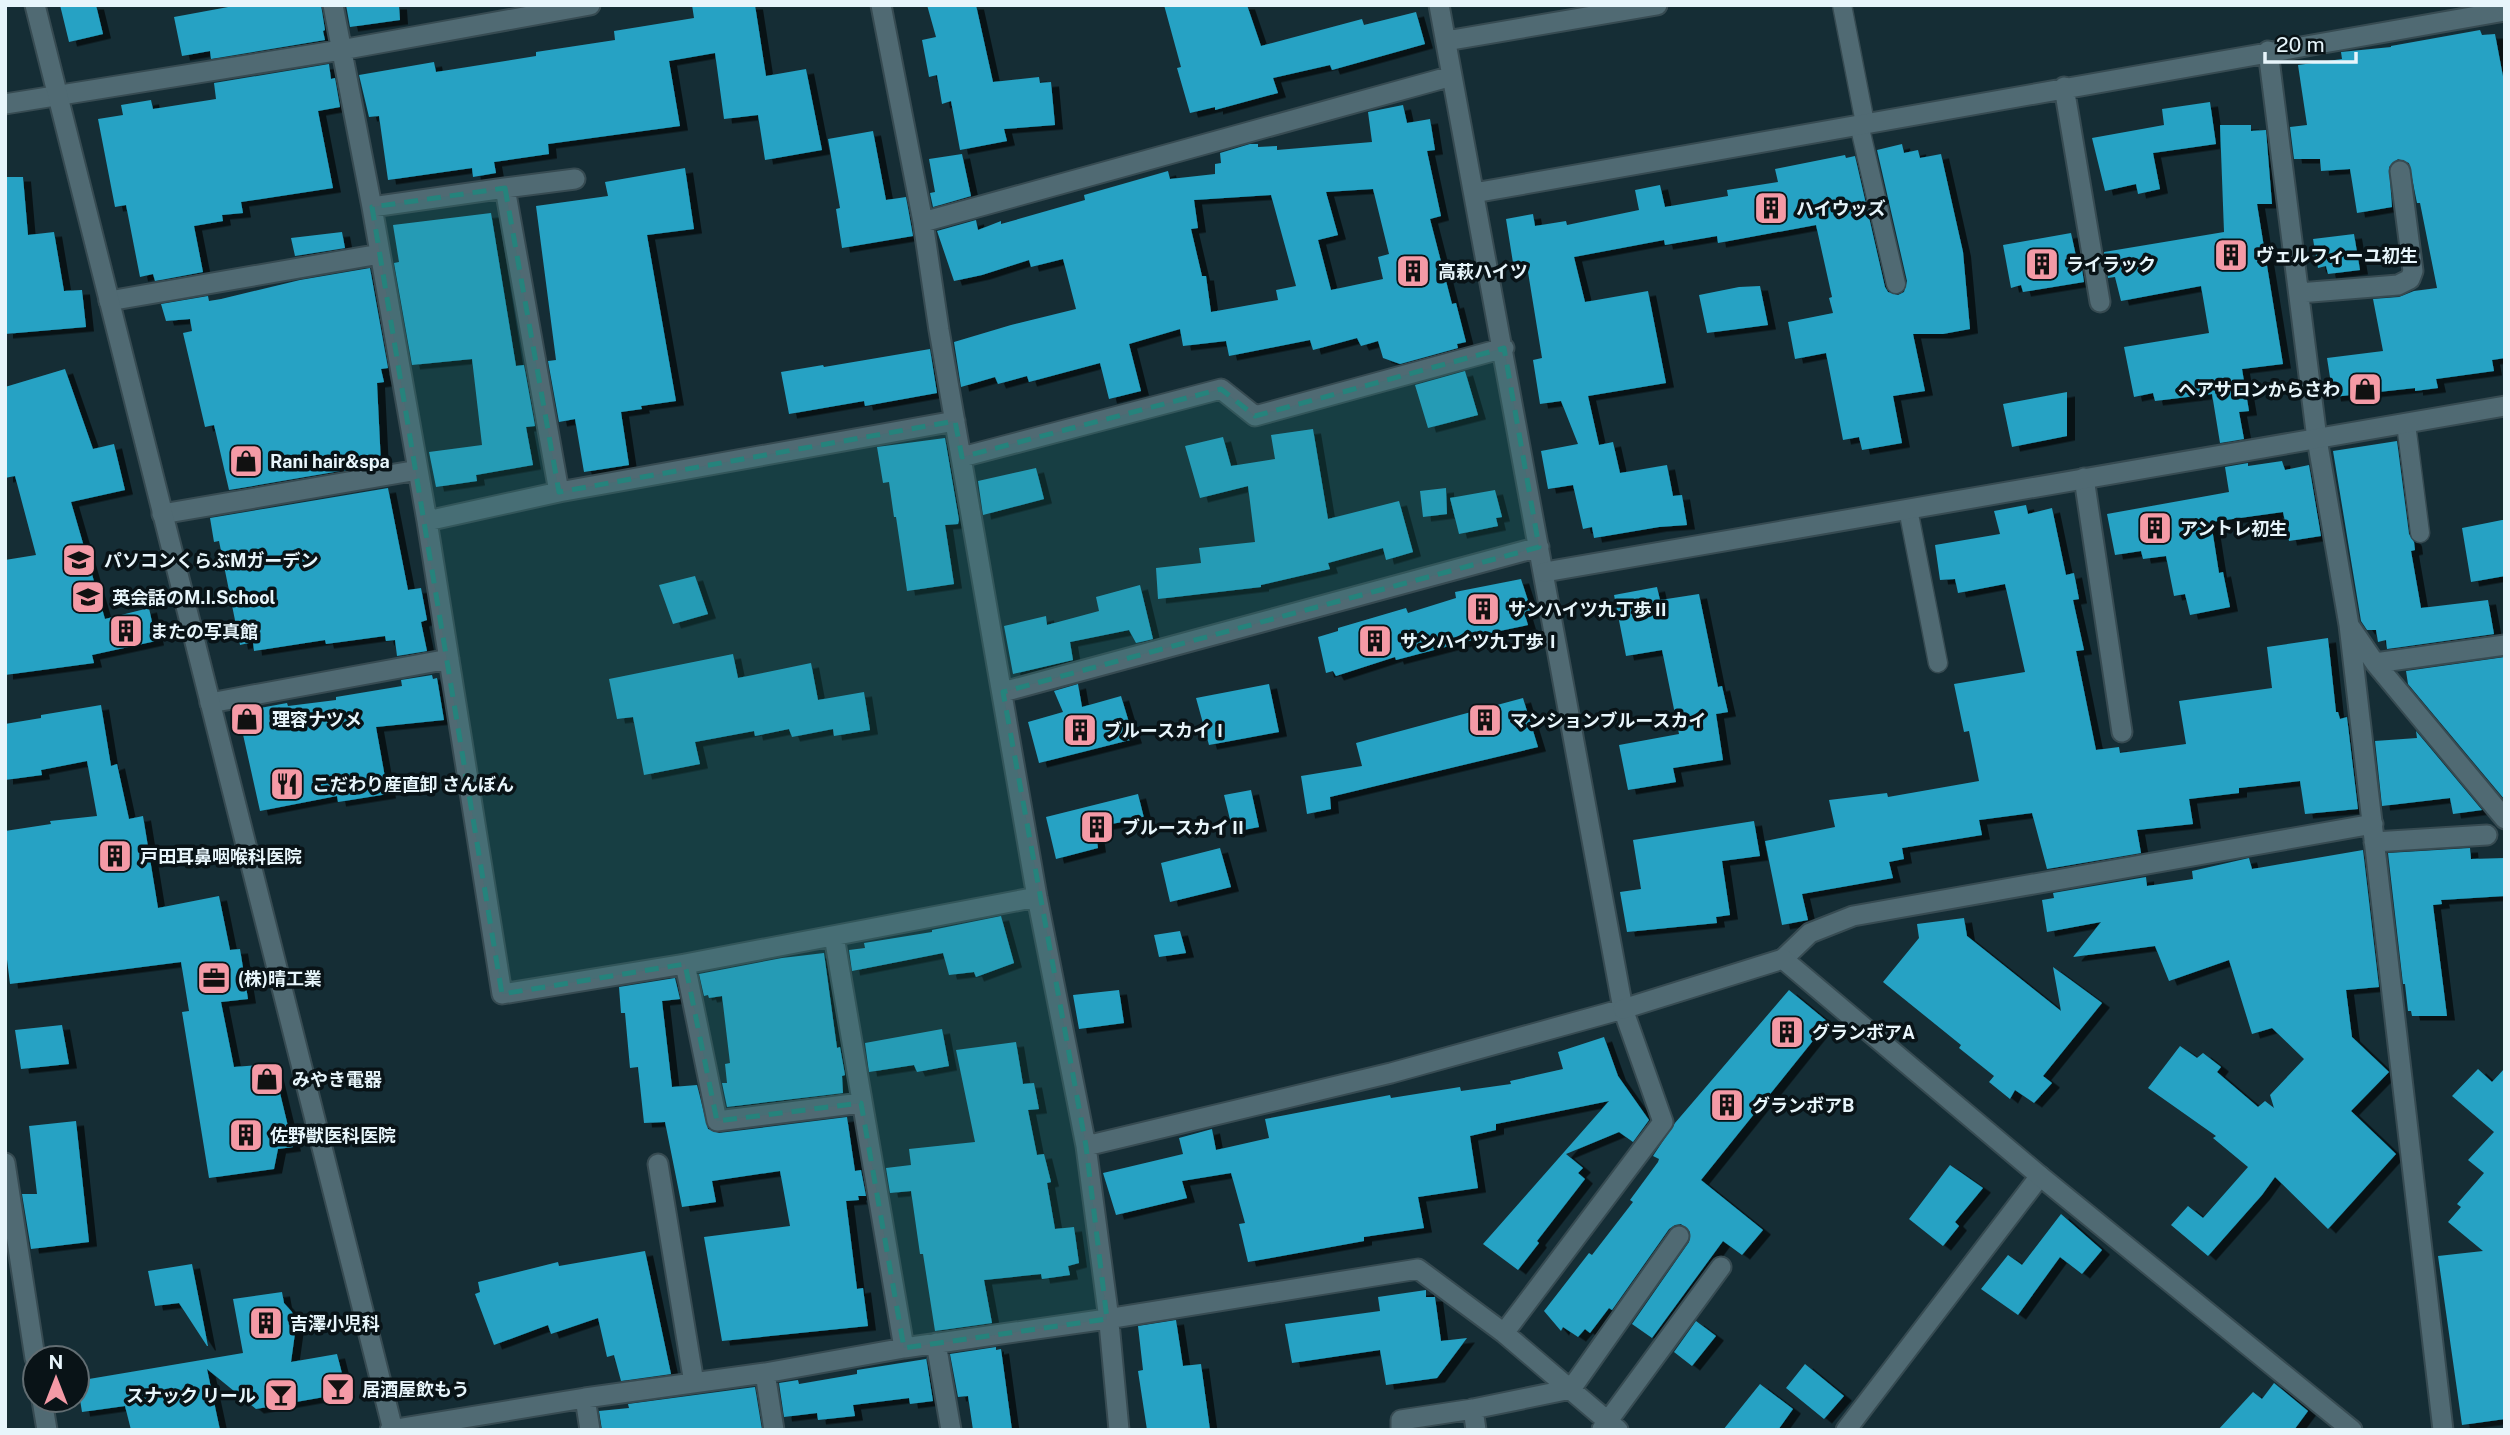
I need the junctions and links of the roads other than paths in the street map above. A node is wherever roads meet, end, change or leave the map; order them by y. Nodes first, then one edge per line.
1 (35, 5) edge
2 (333, 5) edge
3 (590, 5) edge
4 (881, 5) edge
5 (1439, 5) edge
6 (1657, 5) edge
7 (1842, 5) edge
8 (553, 8) edge
9 (2504, 17) edge
10 (1446, 41) junction
11 (341, 50) junction
12 (2268, 51) junction
13 (1452, 76) junction
14 (2064, 87) junction
15 (57, 97) junction
16 (5, 104) edge
17 (1862, 124) junction
18 (2400, 171) dead end
19 (575, 179) dead end
20 (505, 188) junction
21 (1474, 193) junction
22 (372, 207) junction
23 (923, 222) junction
24 (380, 254) junction
25 (1896, 284) dead end
26 (2299, 293) junction
27 (109, 302) junction
28 (2101, 302) dead end
29 (1504, 348) junction
30 (2505, 406) edge
31 (955, 421) junction
32 (2406, 424) junction
33 (2317, 439) junction
34 (962, 457) junction
35 (418, 470) junction
36 (2084, 478) junction
37 (559, 492) junction
38 (1908, 509) junction
39 (162, 514) junction
40 (426, 521) junction
41 (2420, 533) dead end
42 (1539, 547) junction
43 (1545, 572) junction
44 (2349, 625) junction
45 (2505, 645) edge
46 (449, 659) junction
47 (1938, 663) dead end
48 (2375, 663) junction
49 (1003, 692) junction
50 (210, 703) junction
51 (2122, 732) dead end
52 (2505, 819) edge
53 (2373, 833) junction
54 (2487, 835) dead end
55 (1037, 897) junction
56 (834, 936) junction
57 (1783, 959) junction
58 (685, 964) junction
59 (1623, 1009) junction
60 (861, 1103) junction
61 (1086, 1146) junction
62 (5, 1163) edge
63 (658, 1164) dead end
64 (2040, 1176) junction
65 (1679, 1236) dead end
66 (1721, 1267) dead end
67 (1107, 1319) junction
68 (1504, 1333) junction
69 (936, 1343) junction
70 (34, 1344) edge
71 (904, 1348) junction
72 (765, 1373) junction
73 (694, 1383) junction
74 (1570, 1389) junction
75 (585, 1398) junction
76 (1473, 1409) junction
77 (1609, 1427) edge
78 (392, 1430) edge
79 (590, 1430) edge
80 (774, 1430) edge
81 (951, 1430) edge
82 (1119, 1430) edge
83 (1401, 1430) edge
84 (1476, 1430) edge
85 (1846, 1430) edge
86 (2352, 1430) edge
87 (2443, 1430) edge

1 - 15 street
2 - 11 street
3 - 8 street
4 - 23 street
5 - 10 street
6 - 10 street
7 - 17 lane
8 - 11 street
9 - 12 street
10 - 13 street
11 - 15 street
11 - 22 street
12 - 14 street
12 - 26 street
13 - 21 street
13 - 23 street
14 - 17 street
14 - 28 street
15 - 16 street
15 - 27 street
17 - 21 street
17 - 25 lane
18 - 26 street
19 - 20 street
20 - 22 street
20 - 37 street
21 - 29 street
22 - 24 street
23 - 31 street
24 - 27 street
24 - 35 street
26 - 33 street
27 - 39 street
29 - 34 street
29 - 42 street
30 - 32 street
31 - 34 street
31 - 37 street
32 - 33 street
32 - 41 lane
33 - 36 street
33 - 44 street
34 - 49 street
35 - 39 street
35 - 40 street
36 - 38 street
36 - 51 street
37 - 40 street
38 - 43 street
38 - 47 lane
39 - 50 street
40 - 46 street
42 - 43 street
42 - 49 street
43 - 59 street
44 - 48 street
44 - 53 street
45 - 48 street
46 - 50 street
46 - 58 street
48 - 52 street
49 - 55 street
50 - 78 street
53 - 54 street
53 - 57 street
53 - 87 street
55 - 56 street
55 - 61 street
56 - 58 street
56 - 60 street
57 - 59 street
57 - 64 street
58 - 60 street
59 - 61 street
59 - 68 street
60 - 71 street
61 - 67 street
62 - 70 street
63 - 73 street
64 - 85 street
64 - 86 street
65 - 74 street
66 - 77 street
67 - 68 street
67 - 69 street
67 - 82 street
68 - 74 street
69 - 71 street
69 - 81 street
71 - 72 street
72 - 73 street
72 - 80 street
73 - 75 street
74 - 76 street
74 - 77 street
75 - 78 street
75 - 79 street
76 - 83 street
76 - 84 street

